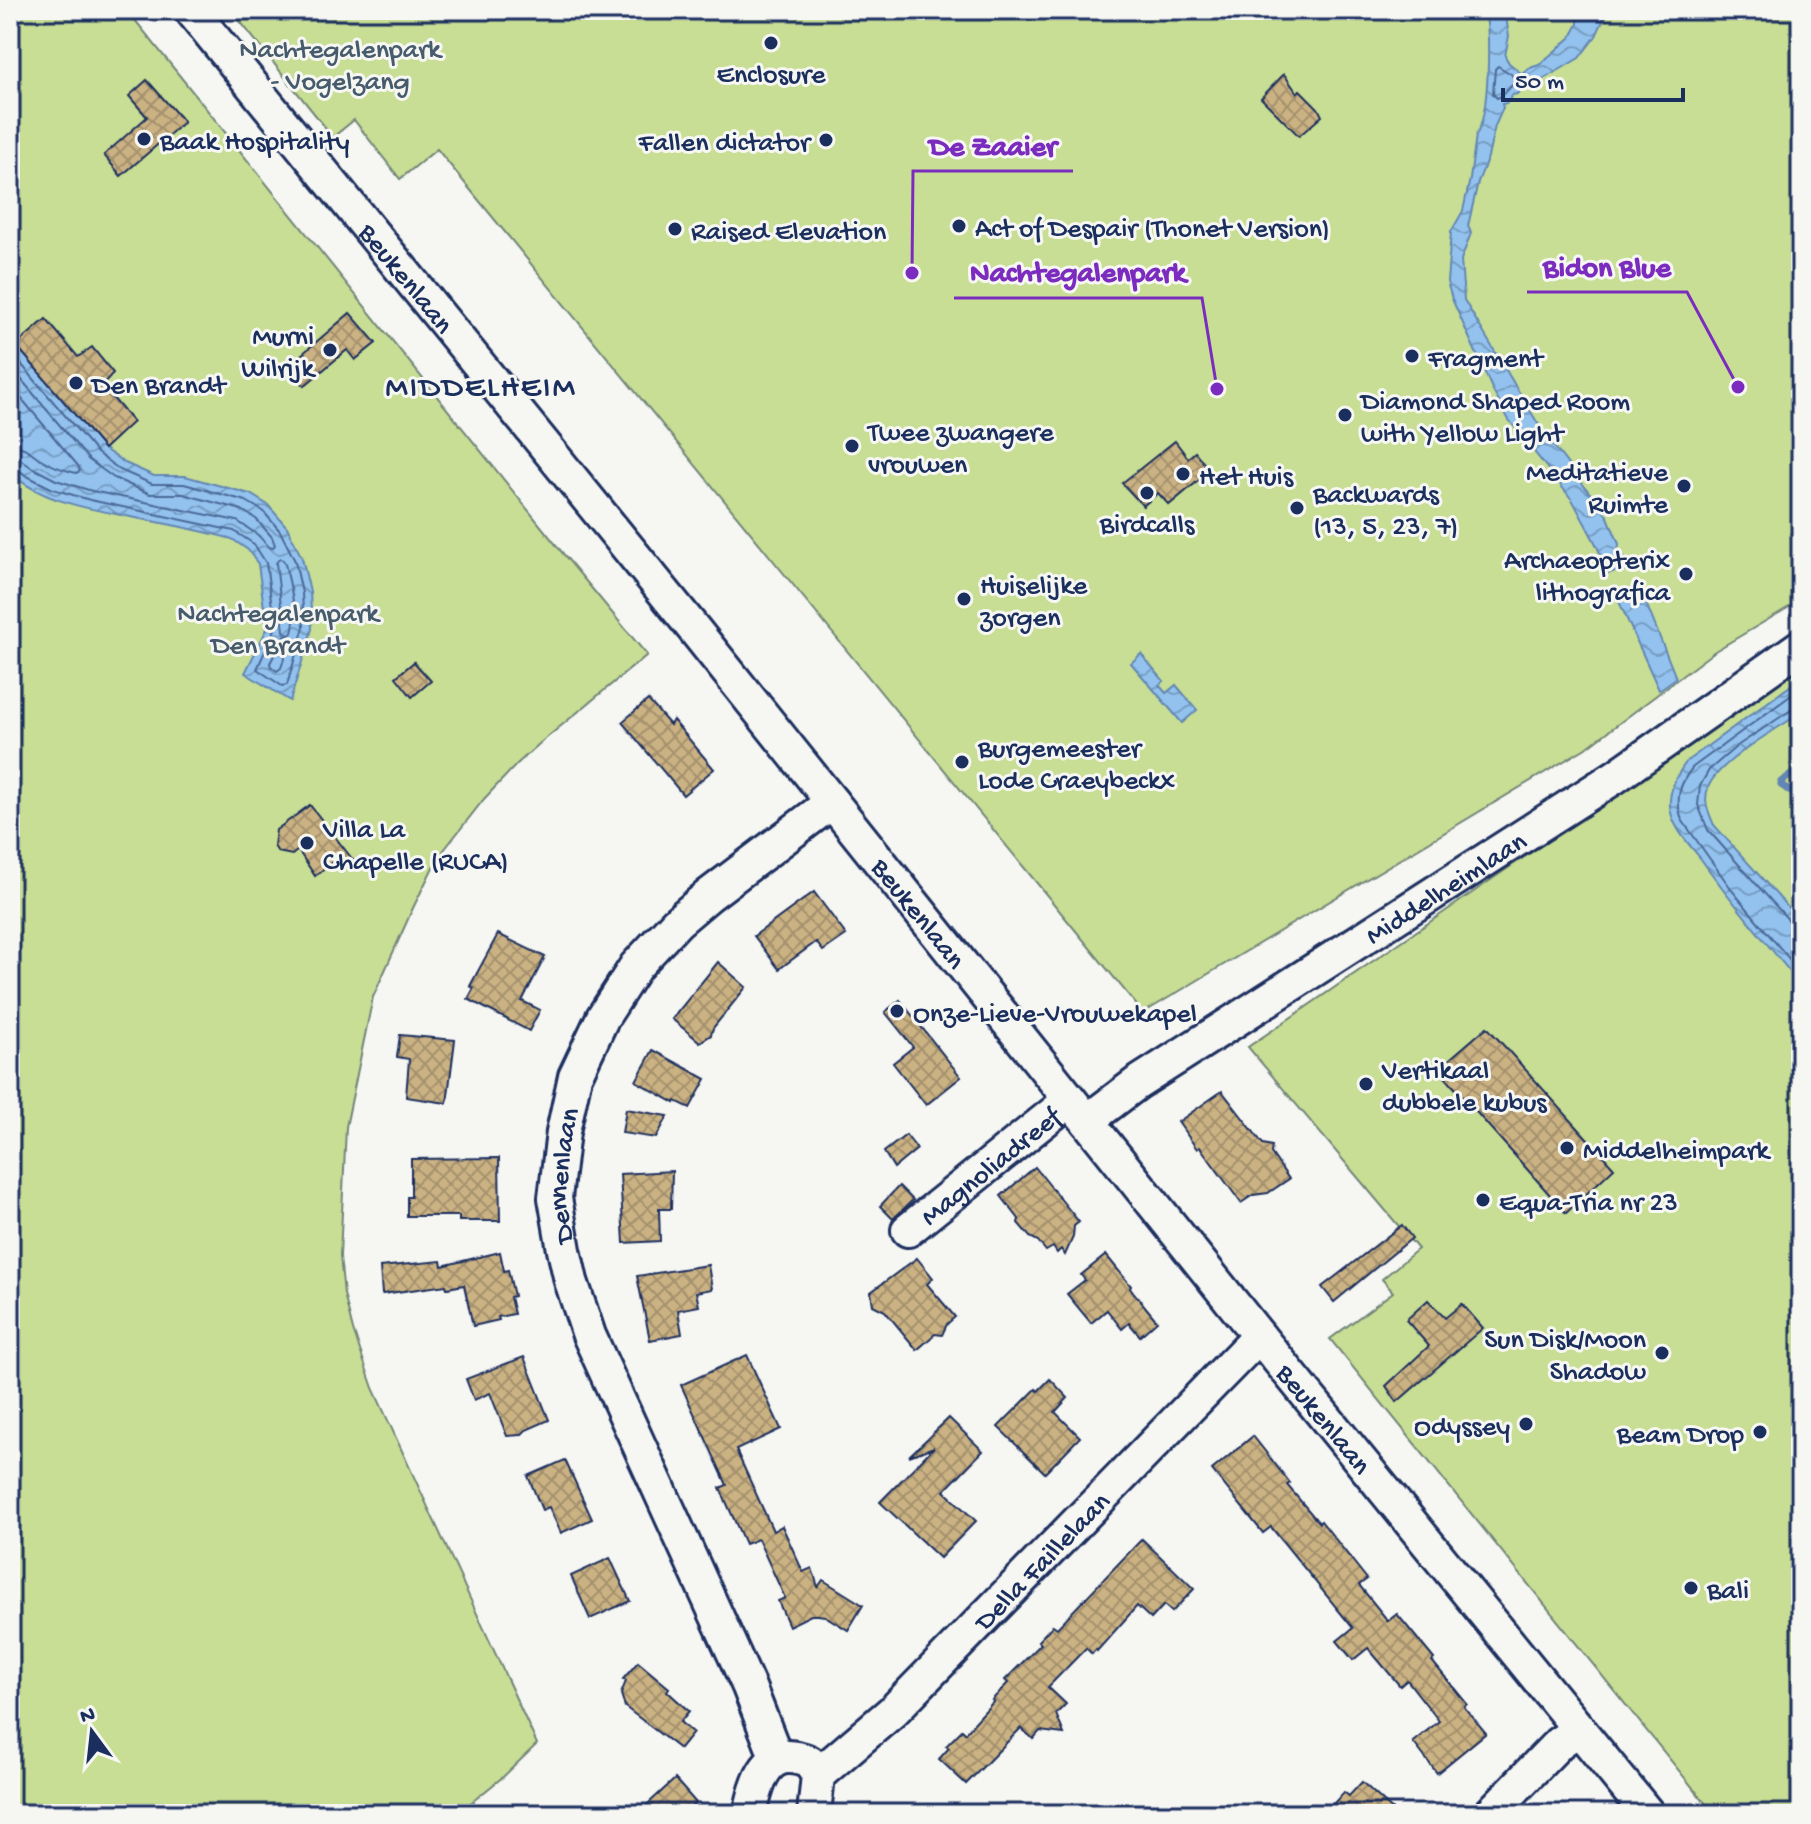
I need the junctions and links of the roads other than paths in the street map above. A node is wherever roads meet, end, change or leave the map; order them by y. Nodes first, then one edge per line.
1 (191, 10) edge
2 (1801, 646) edge
3 (832, 802) junction
4 (1078, 1110) junction
5 (908, 1230) dead end
6 (1250, 1345) junction
7 (1579, 1729) junction
8 (777, 1759) junction
9 (818, 1775) junction
10 (750, 1814) edge
11 (814, 1814) edge
12 (1490, 1814) edge
13 (1648, 1814) edge

1 - 3 street, Beukenlaan
2 - 4 street, Middelheimlaan
3 - 4 street, Beukenlaan
3 - 8 street, Dennenlaan
4 - 5 street, Magnoliadreef
4 - 6 street, Beukenlaan
6 - 7 street, Beukenlaan
6 - 9 street, Della Faillelaan
7 - 12 street
7 - 13 street, Beukenlaan
8 - 9 street
8 - 10 street
9 - 11 street

